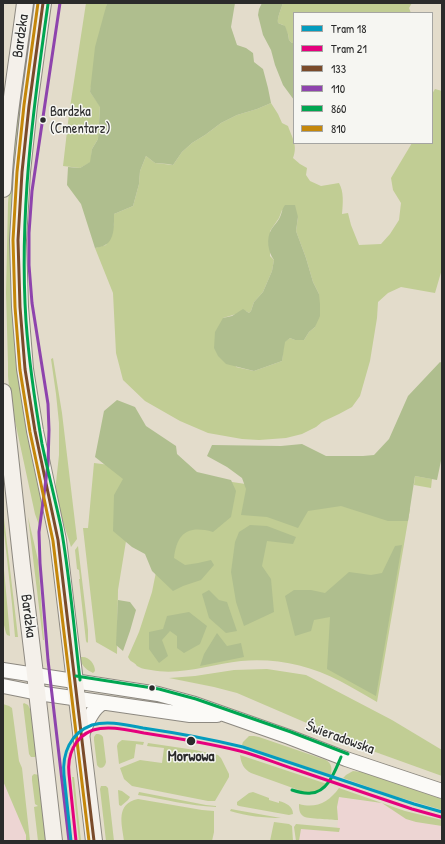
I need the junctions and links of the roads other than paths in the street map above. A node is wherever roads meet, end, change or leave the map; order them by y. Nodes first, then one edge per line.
1 (25, 3) edge
2 (43, 3) edge
3 (3, 189) edge
4 (3, 392) edge
5 (3, 670) edge
6 (35, 674) junction
7 (75, 681) junction
8 (3, 686) edge
9 (38, 693) junction
10 (77, 698) junction
11 (103, 703) junction
12 (227, 715) junction
13 (82, 735) junction
14 (442, 791) edge
15 (54, 841) edge
16 (94, 841) edge

1 - 3 main road, Bardzka
2 - 7 main road, Bardzka
4 - 6 main road, Bardzka
5 - 6 street
6 - 7 street, Świeradowska
6 - 9 main road, Bardzka
7 - 10 main road, Bardzka
7 - 12 street, Świeradowska
8 - 9 street
9 - 10 street, Świeradowska
9 - 15 main road, Bardzka
10 - 11 street, Świeradowska
10 - 13 main road, Bardzka
11 - 12 street, Świeradowska
11 - 13 street
12 - 14 street, Świeradowska
13 - 16 main road, Bardzka

